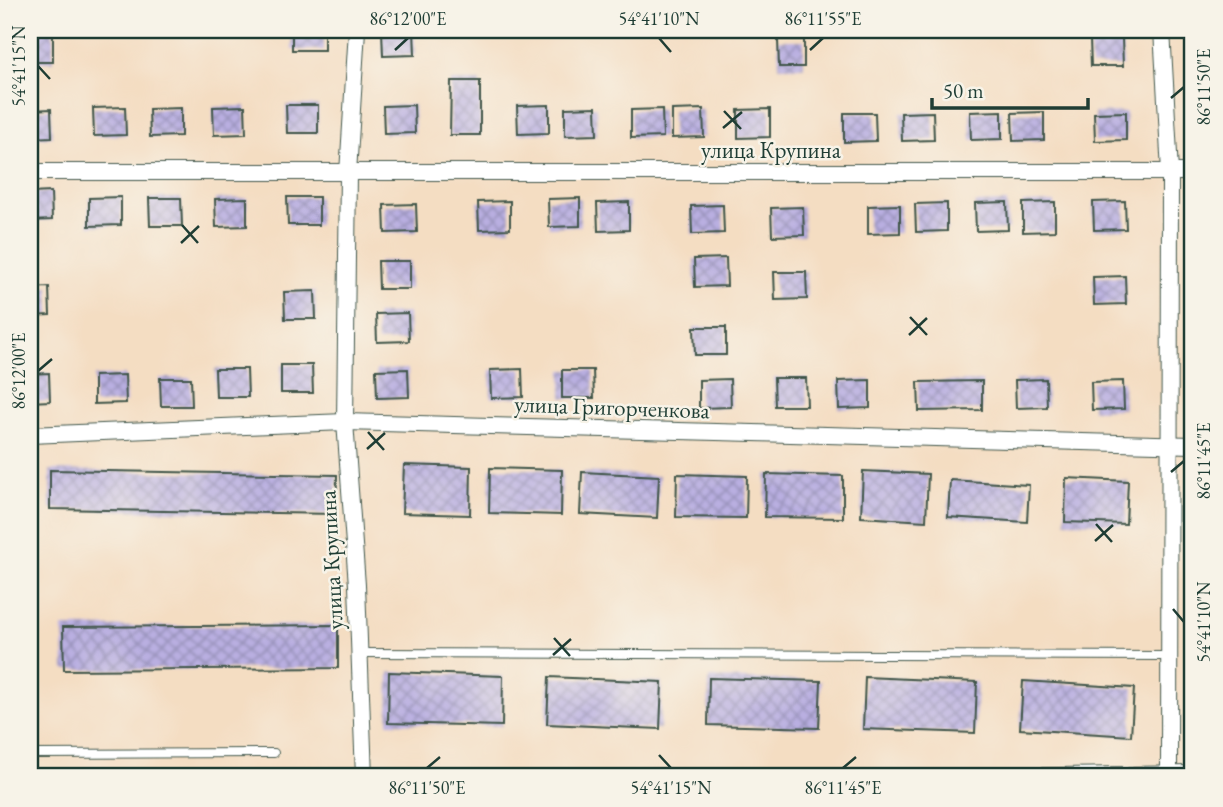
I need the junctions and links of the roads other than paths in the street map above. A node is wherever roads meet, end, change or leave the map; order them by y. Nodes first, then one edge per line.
1 (357, 30) edge
2 (1162, 30) edge
3 (30, 172) edge
4 (1170, 172) junction
5 (1193, 172) edge
6 (348, 173) junction
7 (345, 422) junction
8 (30, 435) edge
9 (1193, 445) edge
10 (1168, 446) junction
11 (359, 653) junction
12 (1169, 656) junction
13 (274, 753) dead end
14 (30, 754) edge
15 (1193, 774) edge
16 (1169, 776) edge
17 (364, 777) edge
18 (999, 777) edge

1 - 6 street, улица Крупина
2 - 4 street
3 - 6 street, улица Крупина
4 - 5 street, улица Крупина
4 - 6 street, улица Крупина
4 - 10 street
6 - 7 street, улица Крупина
7 - 8 street, улица Григорченкова
7 - 10 street, улица Григорченкова
7 - 11 street, улица Крупина
9 - 10 street, улица Григорченкова
10 - 12 street
11 - 12 lane
11 - 17 street, улица Крупина
12 - 16 street
13 - 14 lane
15 - 16 street
16 - 18 street

